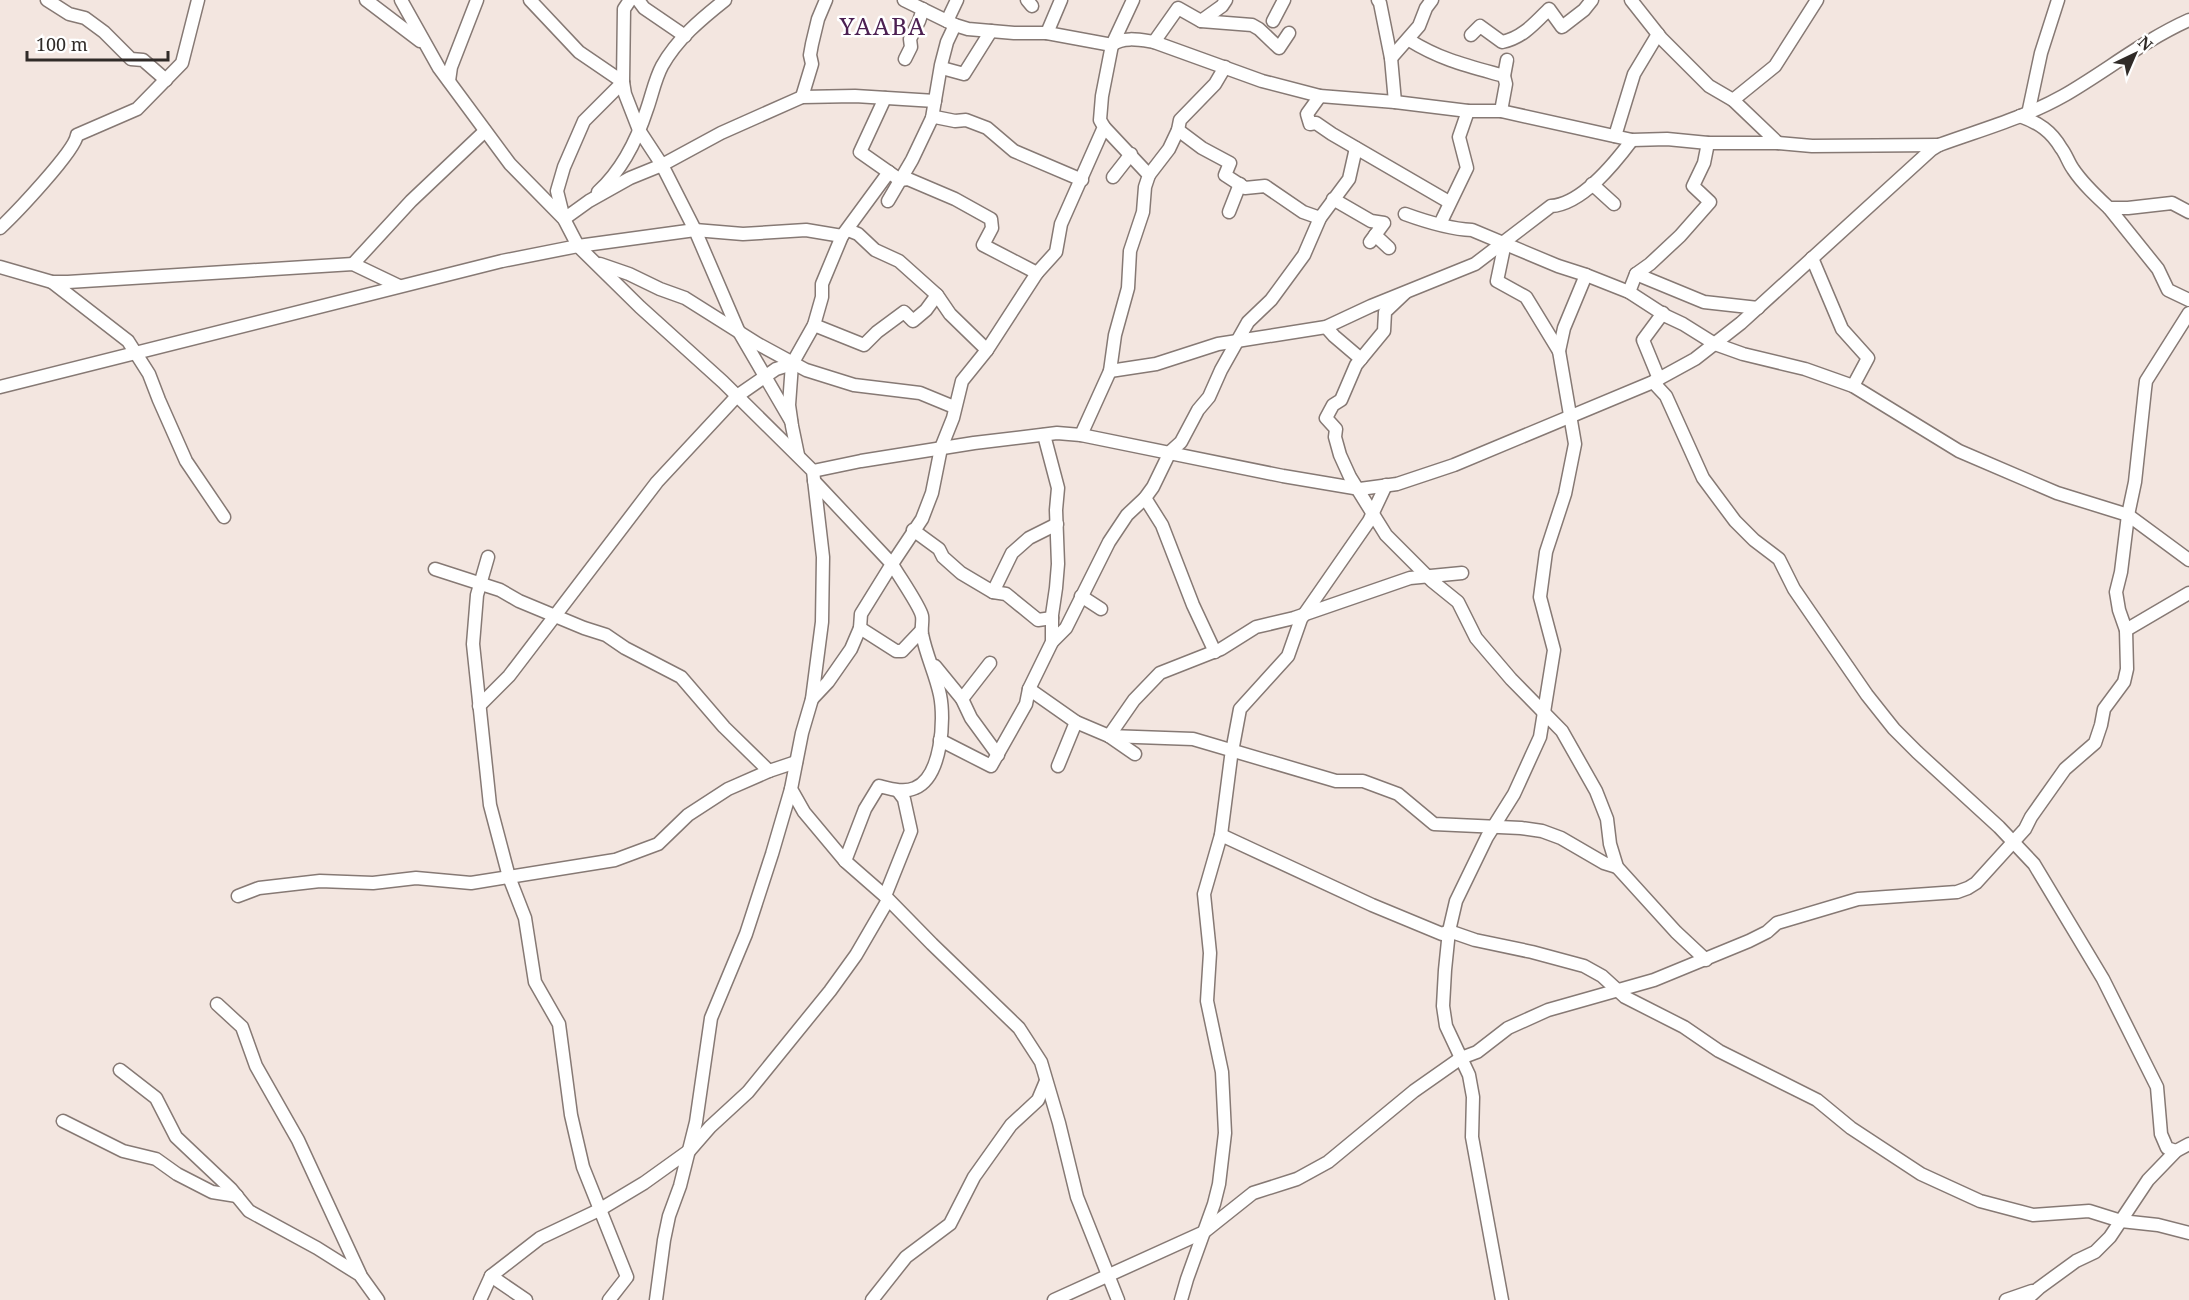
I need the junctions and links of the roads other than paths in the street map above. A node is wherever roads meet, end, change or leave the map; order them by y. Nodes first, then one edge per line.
1 (47, 0) edge
2 (198, 0) edge
3 (366, 0) edge
4 (401, 0) edge
5 (477, 0) edge
6 (530, 0) edge
7 (630, 0) edge
8 (638, 0) edge
9 (725, 0) edge
10 (826, 0) edge
11 (957, 0) edge
12 (1061, 0) edge
13 (1133, 0) edge
14 (1226, 0) edge
15 (1284, 0) edge
16 (1378, 0) edge
17 (1432, 0) edge
18 (1592, 0) edge
19 (1631, 0) edge
20 (1816, 0) edge
21 (2058, 0) edge
22 (907, 1) edge
23 (923, 9) junction
24 (2189, 20) edge
25 (1201, 21) junction
26 (1273, 21) dead end
27 (951, 23) junction
28 (991, 31) junction
29 (1047, 33) junction
30 (1289, 33) dead end
31 (1658, 34) junction
32 (1471, 35) dead end
33 (685, 36) junction
34 (1409, 40) junction
35 (1154, 42) junction
36 (425, 44) junction
37 (1113, 45) junction
38 (1391, 58) junction
39 (905, 59) dead end
40 (1507, 60) dead end
41 (1225, 67) junction
42 (942, 68) junction
43 (1504, 76) junction
44 (166, 80) junction
45 (449, 81) junction
46 (623, 82) junction
47 (1320, 96) junction
48 (802, 97) junction
49 (885, 98) junction
50 (1732, 99) junction
51 (934, 101) junction
52 (1395, 102) junction
53 (1468, 111) junction
54 (1501, 111) junction
55 (2024, 115) junction
56 (932, 118) junction
57 (1104, 127) junction
58 (485, 130) junction
59 (639, 130) junction
60 (1178, 130) junction
61 (1615, 136) junction
62 (1632, 140) junction
63 (1708, 143) junction
64 (1778, 143) junction
65 (1939, 146) junction
66 (1356, 148) junction
67 (1131, 154) junction
68 (662, 165) junction
69 (889, 172) junction
70 (1149, 176) junction
71 (1113, 177) dead end
72 (900, 180) junction
73 (1082, 180) junction
74 (1240, 184) junction
75 (1592, 184) junction
76 (1333, 200) junction
77 (589, 201) junction
78 (888, 201) dead end
79 (1449, 202) junction
80 (1614, 204) dead end
81 (2109, 208) junction
82 (1229, 212) dead end
83 (2189, 212) edge
84 (1405, 214) dead end
85 (1320, 218) junction
86 (564, 219) junction
87 (1440, 224) junction
88 (0, 228) edge
89 (695, 230) junction
90 (845, 233) junction
91 (1505, 243) junction
92 (578, 246) junction
93 (1389, 248) dead end
94 (1812, 258) junction
95 (596, 263) junction
96 (353, 264) junction
97 (0, 267) edge
98 (1038, 273) junction
99 (1636, 274) junction
100 (1586, 275) junction
101 (52, 282) junction
102 (399, 286) junction
103 (1629, 292) junction
104 (1406, 293) junction
105 (937, 295) junction
106 (2189, 300) edge
107 (1758, 308) junction
108 (1663, 313) junction
109 (2189, 313) edge
110 (814, 325) junction
111 (1326, 327) junction
112 (738, 330) junction
113 (1239, 340) junction
114 (1715, 344) junction
115 (987, 350) junction
116 (1559, 351) junction
117 (137, 354) junction
118 (1361, 359) junction
119 (792, 364) junction
120 (1110, 371) junction
121 (765, 375) junction
122 (1656, 381) junction
123 (1852, 386) junction
124 (0, 387) edge
125 (737, 396) junction
126 (954, 407) junction
127 (1572, 416) junction
128 (791, 421) junction
129 (1044, 435) junction
130 (1082, 435) junction
131 (941, 448) junction
132 (1170, 452) junction
133 (799, 456) junction
134 (813, 476) junction
135 (1386, 485) junction
136 (1355, 488) junction
137 (1145, 498) junction
138 (1373, 514) junction
139 (2128, 515) junction
140 (224, 516) dead end
141 (1057, 524) junction
142 (913, 530) junction
143 (488, 558) dead end
144 (2189, 560) edge
145 (892, 564) junction
146 (435, 569) dead end
147 (1462, 573) dead end
148 (1428, 577) junction
149 (480, 584) junction
150 (993, 592) junction
151 (2189, 593) edge
152 (1081, 596) junction
153 (1101, 609) dead end
154 (1304, 615) junction
155 (554, 616) junction
156 (1052, 618) junction
157 (860, 628) junction
158 (2126, 630) junction
159 (921, 631) junction
160 (1052, 642) junction
161 (1215, 652) junction
162 (927, 657) junction
163 (990, 663) dead end
164 (1029, 689) junction
165 (812, 699) junction
166 (962, 699) junction
167 (478, 706) junction
168 (1544, 713) junction
169 (1076, 722) junction
170 (1109, 736) junction
171 (940, 740) junction
172 (1232, 751) junction
173 (1135, 754) dead end
174 (998, 755) junction
175 (796, 762) junction
176 (1058, 766) dead end
177 (769, 771) junction
178 (791, 789) junction
179 (898, 791) junction
180 (1493, 827) junction
181 (1221, 835) junction
182 (2013, 843) junction
183 (846, 861) junction
184 (1617, 867) junction
185 (509, 877) junction
186 (238, 896) dead end
187 (886, 898) junction
188 (1449, 931) junction
189 (1706, 960) junction
190 (1617, 991) junction
191 (217, 1004) dead end
192 (1461, 1058) junction
193 (120, 1070) dead end
194 (1046, 1081) junction
195 (63, 1121) dead end
196 (2189, 1144) edge
197 (690, 1150) junction
198 (2176, 1151) junction
199 (237, 1196) junction
200 (599, 1210) junction
201 (2121, 1221) junction
202 (1204, 1232) junction
203 (2189, 1233) edge
204 (360, 1275) junction
205 (1108, 1275) junction
206 (491, 1276) junction
207 (2039, 1288) junction
208 (378, 1300) edge
209 (480, 1300) edge
210 (526, 1300) edge
211 (609, 1300) edge
212 (656, 1300) edge
213 (872, 1300) edge
214 (1054, 1300) edge
215 (1118, 1300) edge
216 (1181, 1300) edge
217 (1502, 1300) edge
218 (2006, 1300) edge
219 (2026, 1300) edge

1 - 44 street
2 - 44 street
3 - 36 street
4 - 36 street
5 - 45 street
6 - 46 street
7 - 46 street
8 - 33 street
9 - 33 street
10 - 48 street
11 - 27 street
12 - 29 street
13 - 37 street
14 - 25 street
15 - 26 street
16 - 38 street
17 - 34 street
18 - 32 street
19 - 31 street
20 - 50 street
21 - 55 street
22 - 23 street
23 - 27 street
23 - 39 street
24 - 55 street
25 - 30 street
25 - 35 street
27 - 28 street
27 - 42 street
28 - 29 street
28 - 42 street
29 - 37 street
31 - 50 street
31 - 61 street
33 - 59 street
34 - 38 street
34 - 43 street
35 - 37 street
35 - 41 street
36 - 45 street
37 - 57 street
38 - 52 street
40 - 43 street
41 - 47 street
41 - 60 street
42 - 51 street
43 - 54 street
44 - 88 street
45 - 58 street
46 - 59 street
46 - 86 street
47 - 52 street
47 - 66 street
48 - 49 street
48 - 68 street
49 - 51 street
49 - 69 street
50 - 64 street
51 - 56 street
52 - 53 street
53 - 54 street
53 - 79 street
54 - 61 street
55 - 65 street
55 - 81 street
56 - 72 street
56 - 73 street
57 - 67 street
57 - 73 street
58 - 86 street
58 - 96 street
59 - 68 street
59 - 77 street
60 - 70 street
60 - 74 street
61 - 62 street
62 - 63 street
62 - 75 street
63 - 64 street
63 - 99 street
64 - 65 street
65 - 94 street
66 - 76 street
66 - 79 street
67 - 70 street
67 - 71 street
68 - 77 street
68 - 89 street
69 - 72 street
69 - 90 street
70 - 120 street
72 - 78 street
72 - 98 street
73 - 98 street
74 - 82 street
74 - 85 street
75 - 80 street
75 - 91 street
76 - 85 street
76 - 93 street
77 - 86 street
79 - 87 street
81 - 83 street
81 - 106 street
84 - 87 street
85 - 113 street
86 - 92 street
87 - 91 street
89 - 90 street
89 - 92 street
89 - 112 street
90 - 105 street
90 - 110 street
91 - 100 street
91 - 104 street
91 - 116 street
92 - 95 street
92 - 102 street
94 - 107 street
94 - 123 street
95 - 112 street
95 - 125 street
96 - 101 street
96 - 102 street
97 - 101 street
98 - 115 street
99 - 103 street
99 - 107 street
100 - 103 street
100 - 116 street
101 - 117 street
102 - 117 street
103 - 108 street
104 - 111 street
104 - 118 street
105 - 110 street
105 - 115 street
107 - 114 street
108 - 114 street
108 - 122 street
109 - 139 street
110 - 119 street
111 - 113 street
111 - 118 street
112 - 119 street
112 - 121 street
113 - 120 street
113 - 132 street
114 - 122 street
114 - 123 street
115 - 126 street
116 - 127 street
117 - 124 street
117 - 140 street
118 - 136 street
119 - 121 street
119 - 126 street
119 - 128 street
120 - 130 street
121 - 125 street
121 - 128 street
122 - 127 street
122 - 182 street
123 - 139 street
125 - 133 street
125 - 155 street
126 - 131 street
127 - 135 street
127 - 168 street
128 - 133 street
129 - 130 street
129 - 131 street
129 - 141 street
130 - 132 street
131 - 134 street
131 - 142 street
132 - 136 street
132 - 137 street
133 - 134 street
134 - 145 street
134 - 165 street
135 - 136 street
135 - 138 street
136 - 138 street
137 - 152 street
137 - 161 street
138 - 148 street
138 - 154 street
139 - 144 street
139 - 158 street
141 - 150 street
141 - 156 street
142 - 145 street
142 - 150 street
143 - 149 street
145 - 157 street
145 - 159 street
146 - 149 street
147 - 148 street
148 - 154 street
148 - 168 street
149 - 155 street
149 - 167 street
150 - 156 street
151 - 158 street
152 - 153 street
152 - 160 street
154 - 161 street
154 - 172 street
155 - 167 street
155 - 177 street
156 - 160 street
157 - 159 street
157 - 165 street
158 - 182 street
159 - 162 street
160 - 164 street
161 - 170 street
162 - 166 street
162 - 171 street
163 - 166 street
164 - 169 street
164 - 174 street
165 - 175 street
166 - 174 street
167 - 185 street
168 - 180 street
168 - 184 street
169 - 170 street
169 - 176 street
170 - 172 street
170 - 173 street
171 - 174 street
171 - 179 street
172 - 180 street
172 - 181 street
175 - 177 street
175 - 178 street
177 - 185 street
178 - 183 street
178 - 197 street
179 - 183 street
179 - 187 street
180 - 184 street
180 - 188 street
181 - 188 street
181 - 202 street
182 - 189 street
182 - 198 street
183 - 187 street
184 - 189 street
185 - 186 street
185 - 200 street
187 - 194 street
187 - 197 street
188 - 190 street
188 - 192 street
189 - 190 street
190 - 192 street
190 - 201 street
191 - 204 street
192 - 202 street
192 - 217 street
193 - 199 street
194 - 205 street
194 - 213 street
195 - 199 street
196 - 198 street
197 - 200 street
197 - 212 street
198 - 201 street
199 - 204 street
200 - 206 street
200 - 211 street
201 - 203 street
201 - 207 street
202 - 205 street
202 - 216 street
204 - 208 street
205 - 214 street
205 - 215 street
206 - 209 street
206 - 210 street
207 - 218 street
207 - 219 street

